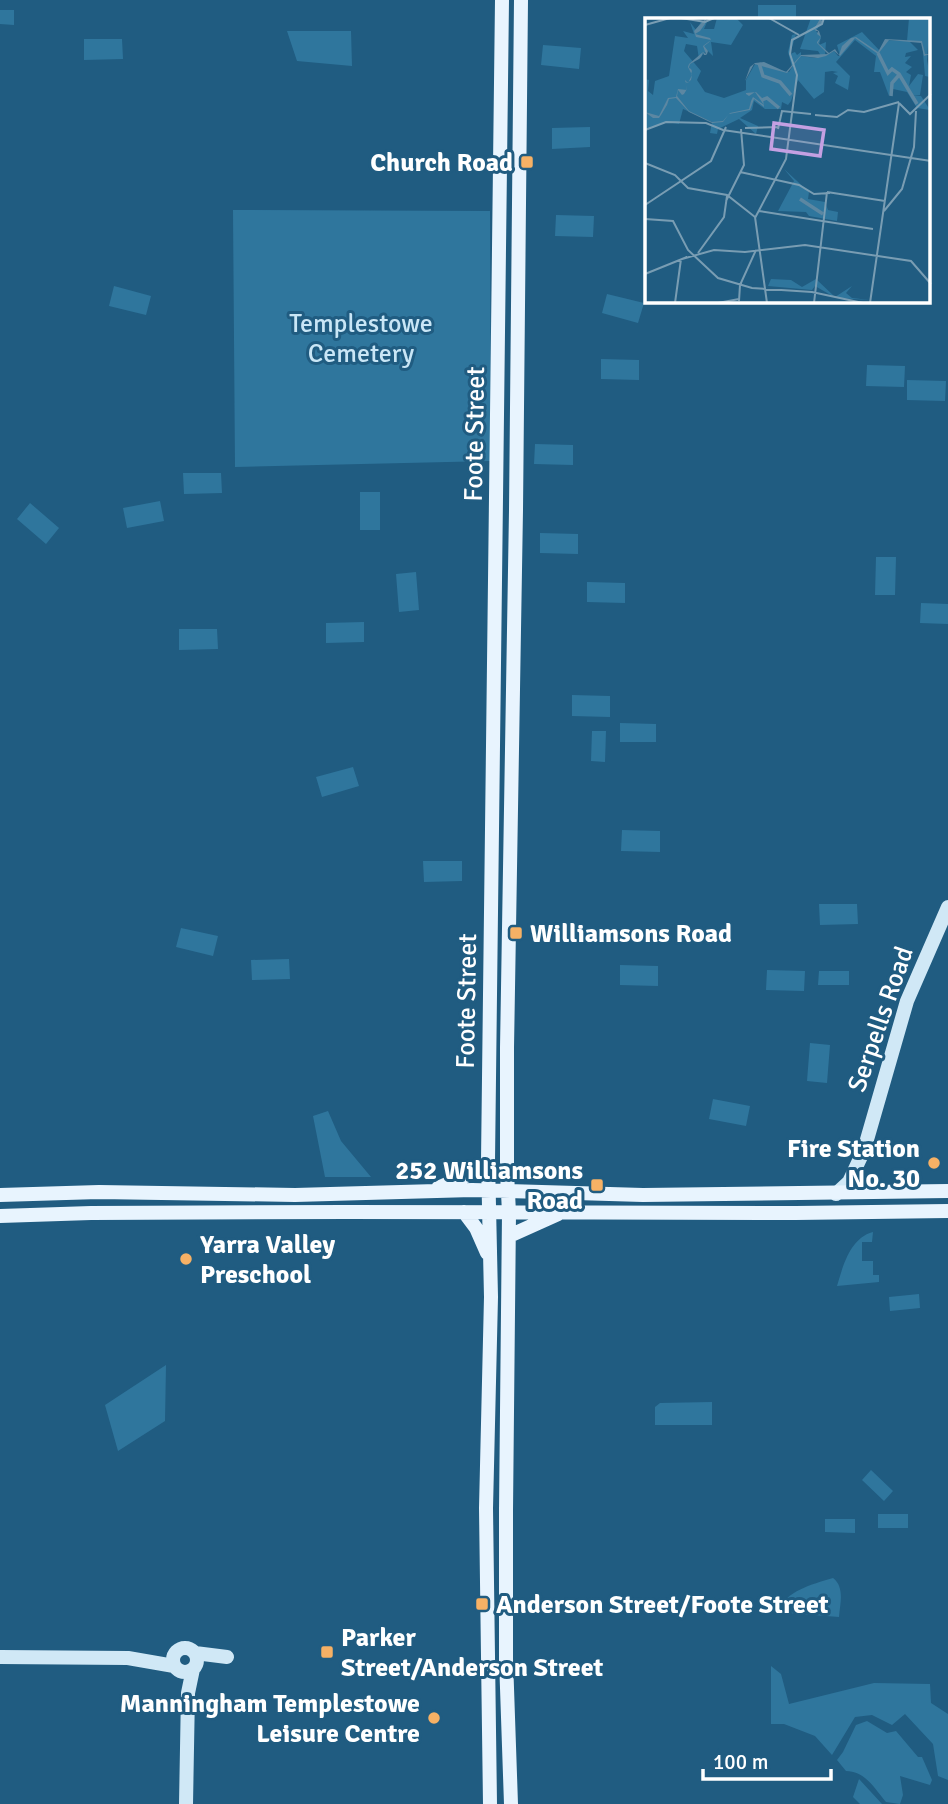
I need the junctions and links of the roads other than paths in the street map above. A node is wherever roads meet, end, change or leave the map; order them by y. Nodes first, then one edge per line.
1 (502, 0) edge
2 (521, 0) edge
3 (500, 96) junction
4 (519, 96) junction
5 (519, 141) junction
6 (499, 198) junction
7 (495, 652) junction
8 (514, 652) junction
9 (948, 907) edge
10 (489, 1048) junction
11 (507, 1048) junction
12 (864, 1150) junction
13 (488, 1161) junction
14 (489, 1190) junction
15 (430, 1191) junction
16 (508, 1191) junction
17 (948, 1191) edge
18 (874, 1193) junction
19 (836, 1194) junction
20 (0, 1195) edge
21 (948, 1211) edge
22 (464, 1212) junction
23 (489, 1212) junction
24 (563, 1212) junction
25 (509, 1213) junction
26 (0, 1216) edge
27 (509, 1236) junction
28 (490, 1264) junction
29 (486, 1508) junction
30 (506, 1510) junction
31 (0, 1657) edge
32 (506, 1659) junction
33 (176, 1662) junction
34 (194, 1662) junction
35 (487, 1663) junction
36 (508, 1713) junction
37 (487, 1714) junction
38 (183, 1733) junction
39 (177, 1804) edge
40 (186, 1804) edge
41 (490, 1804) edge
42 (511, 1804) edge

1 - 3 main road, Foote Street
2 - 4 main road, Foote Street
3 - 4 main road
3 - 6 main road, Foote Street
4 - 5 main road, Foote Street
5 - 6 main road
5 - 8 main road, Foote Street
6 - 7 main road, Foote Street
7 - 8 main road
7 - 10 main road, Foote Street
8 - 11 main road, Foote Street
9 - 12 main road, Serpells Road
10 - 11 main road
10 - 13 main road, Foote Street
11 - 16 main road, Foote Street
12 - 18 main road, Serpells Road
12 - 19 main road, Serpells Road
13 - 14 main road, Foote Street
13 - 15 main road
14 - 15 main road
14 - 16 main road
14 - 23 main road, Foote Street
15 - 20 main road
16 - 19 main road
16 - 25 main road, Foote Street
17 - 18 main road
18 - 19 main road
21 - 24 main road
22 - 23 main road
22 - 26 main road
22 - 28 main road
23 - 25 main road
23 - 28 main road, Foote Street
24 - 25 main road
24 - 27 main road
25 - 27 main road, Foote Street
27 - 30 main road, Foote Street
28 - 29 main road, Foote Street
29 - 30 main road
29 - 35 main road, Foote Street
30 - 32 main road, Foote Street
31 - 33 main road
32 - 35 main road
32 - 36 main road, Foote Street
33 - 34 main road
33 - 34 main road
33 - 38 main road
34 - 38 main road
35 - 37 main road, Foote Street
36 - 37 main road
36 - 42 main road, Foote Street
37 - 41 main road, Foote Street
38 - 39 main road
38 - 40 main road

